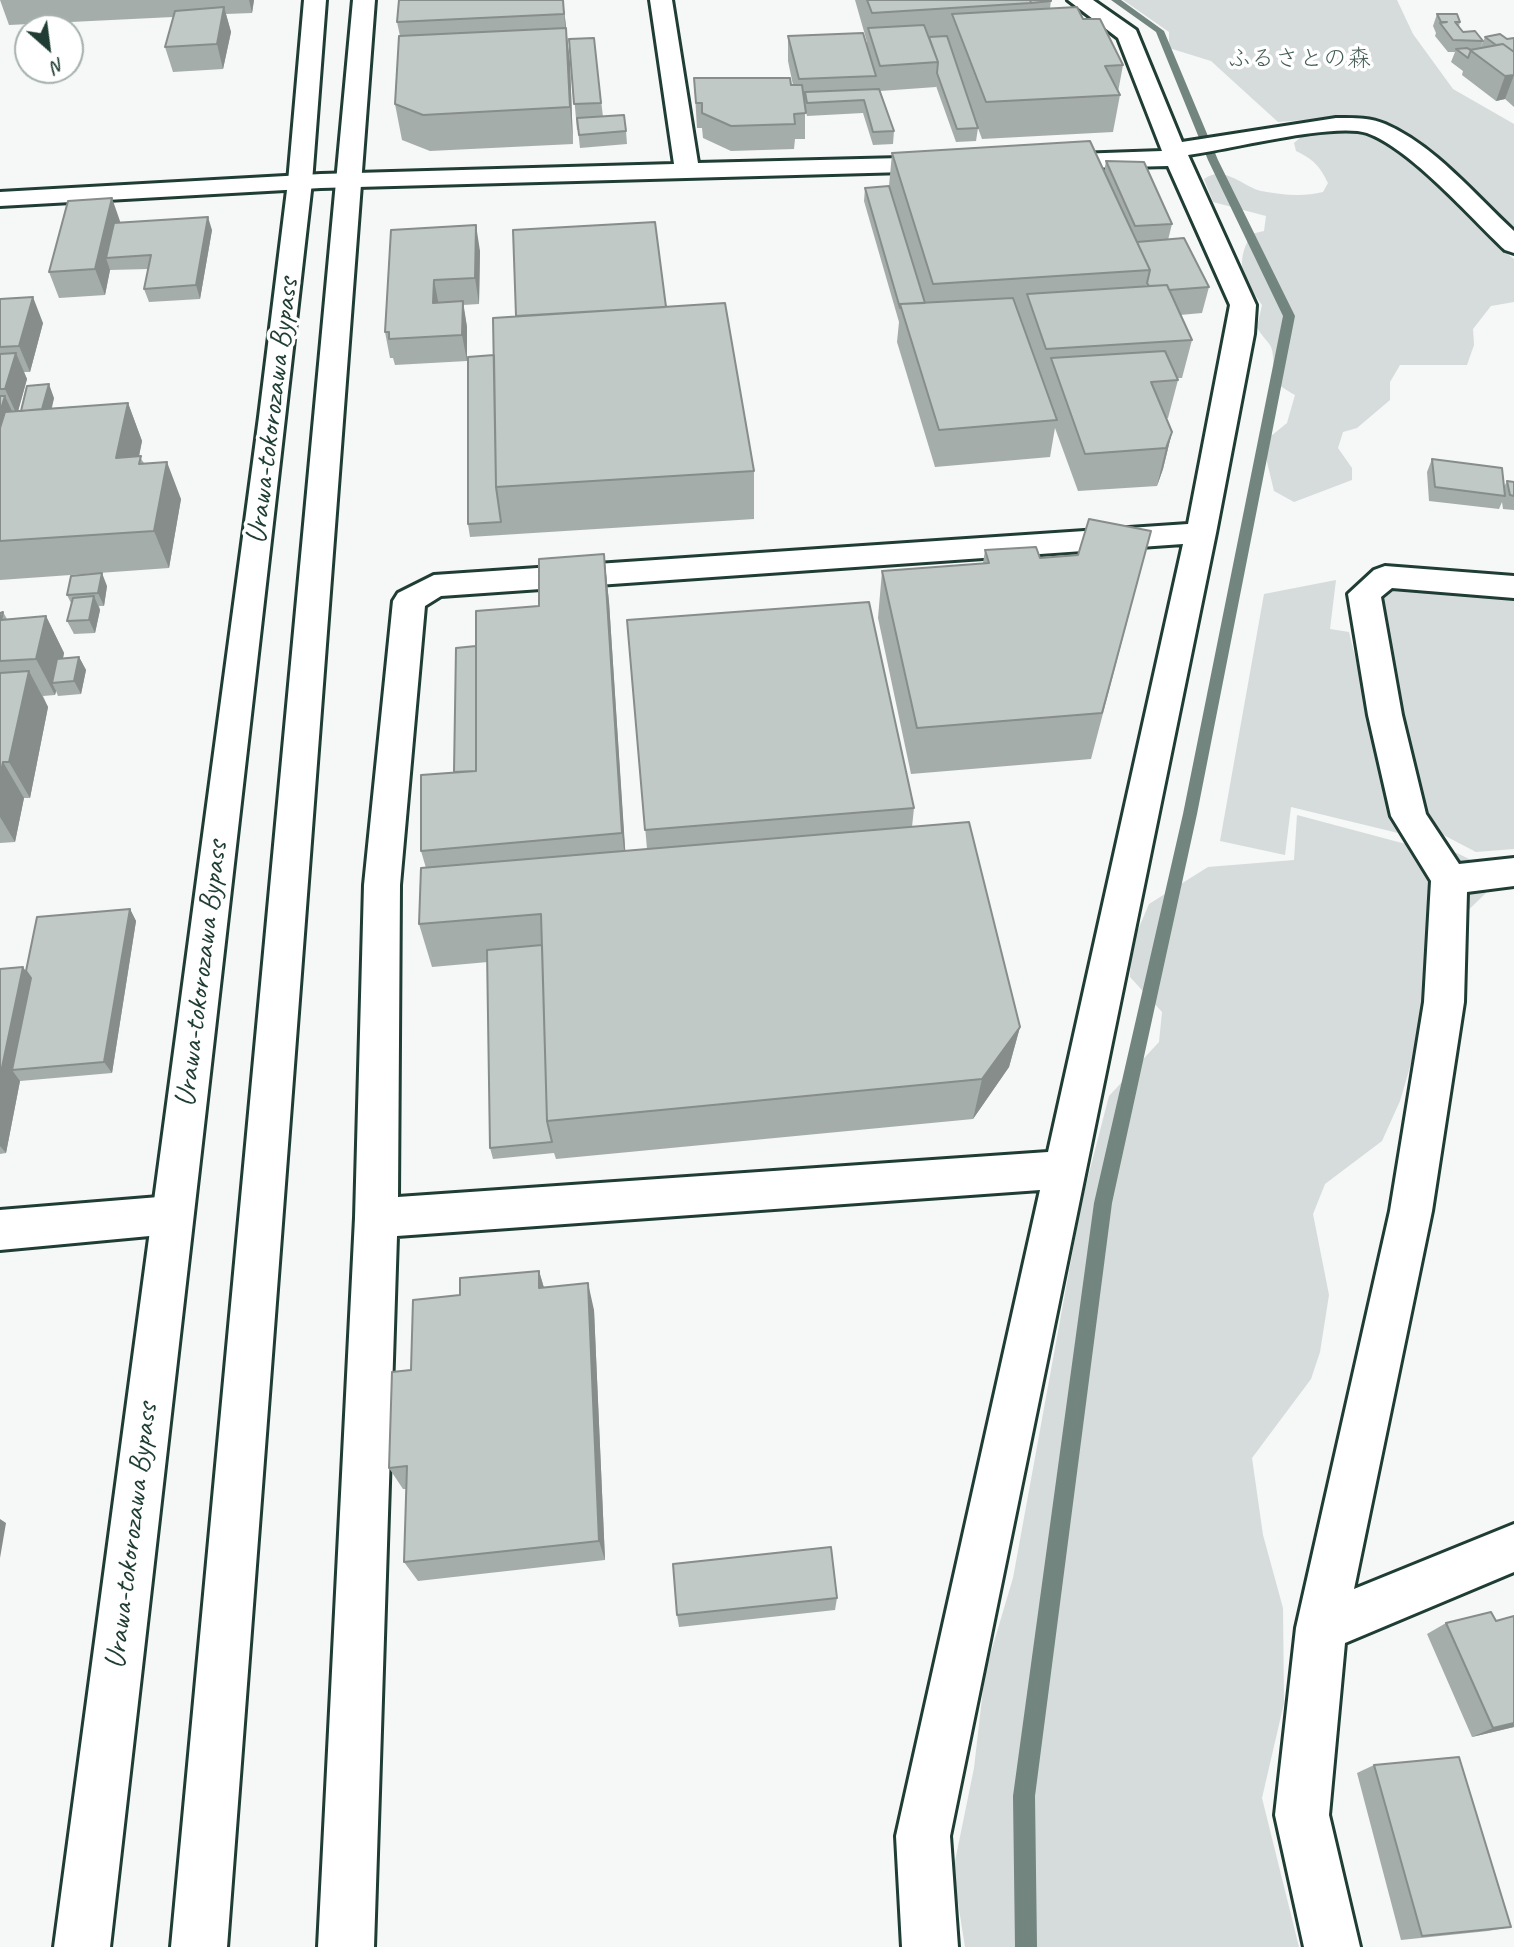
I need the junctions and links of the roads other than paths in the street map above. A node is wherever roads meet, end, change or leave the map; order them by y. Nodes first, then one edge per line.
1 (315, 0) edge
2 (364, 0) edge
3 (661, 0) edge
4 (1079, 0) edge
5 (1181, 152) junction
6 (1027, 162) edge
7 (959, 164) edge
8 (687, 170) junction
9 (348, 180) junction
10 (300, 182) junction
11 (0, 199) edge
12 (1514, 246) edge
13 (1201, 533) junction
14 (1514, 587) edge
15 (1514, 872) edge
16 (1449, 880) junction
17 (1063, 1171) junction
18 (171, 1215) junction
19 (376, 1218) junction
20 (0, 1230) edge
21 (1514, 1548) edge
22 (1321, 1628) junction
23 (82, 1947) edge
24 (199, 1947) edge
25 (346, 1947) edge
26 (930, 1947) edge
27 (1332, 1947) edge

1 - 10 main road, Urawa-tokorozawa Bypass
2 - 9 main road, Urawa-tokorozawa Bypass
3 - 8 main road
4 - 5 main road
5 - 6 main road
5 - 12 main road
5 - 13 main road
7 - 8 main road
8 - 9 main road
9 - 10 main road
9 - 24 main road, Urawa-tokorozawa Bypass
10 - 11 main road
10 - 18 main road, Urawa-tokorozawa Bypass
13 - 17 main road
13 - 19 main road
14 - 16 main road
15 - 16 main road
16 - 22 main road
17 - 19 main road
17 - 26 main road
18 - 20 main road
18 - 23 main road, Urawa-tokorozawa Bypass
19 - 25 main road
21 - 22 main road
22 - 27 main road

